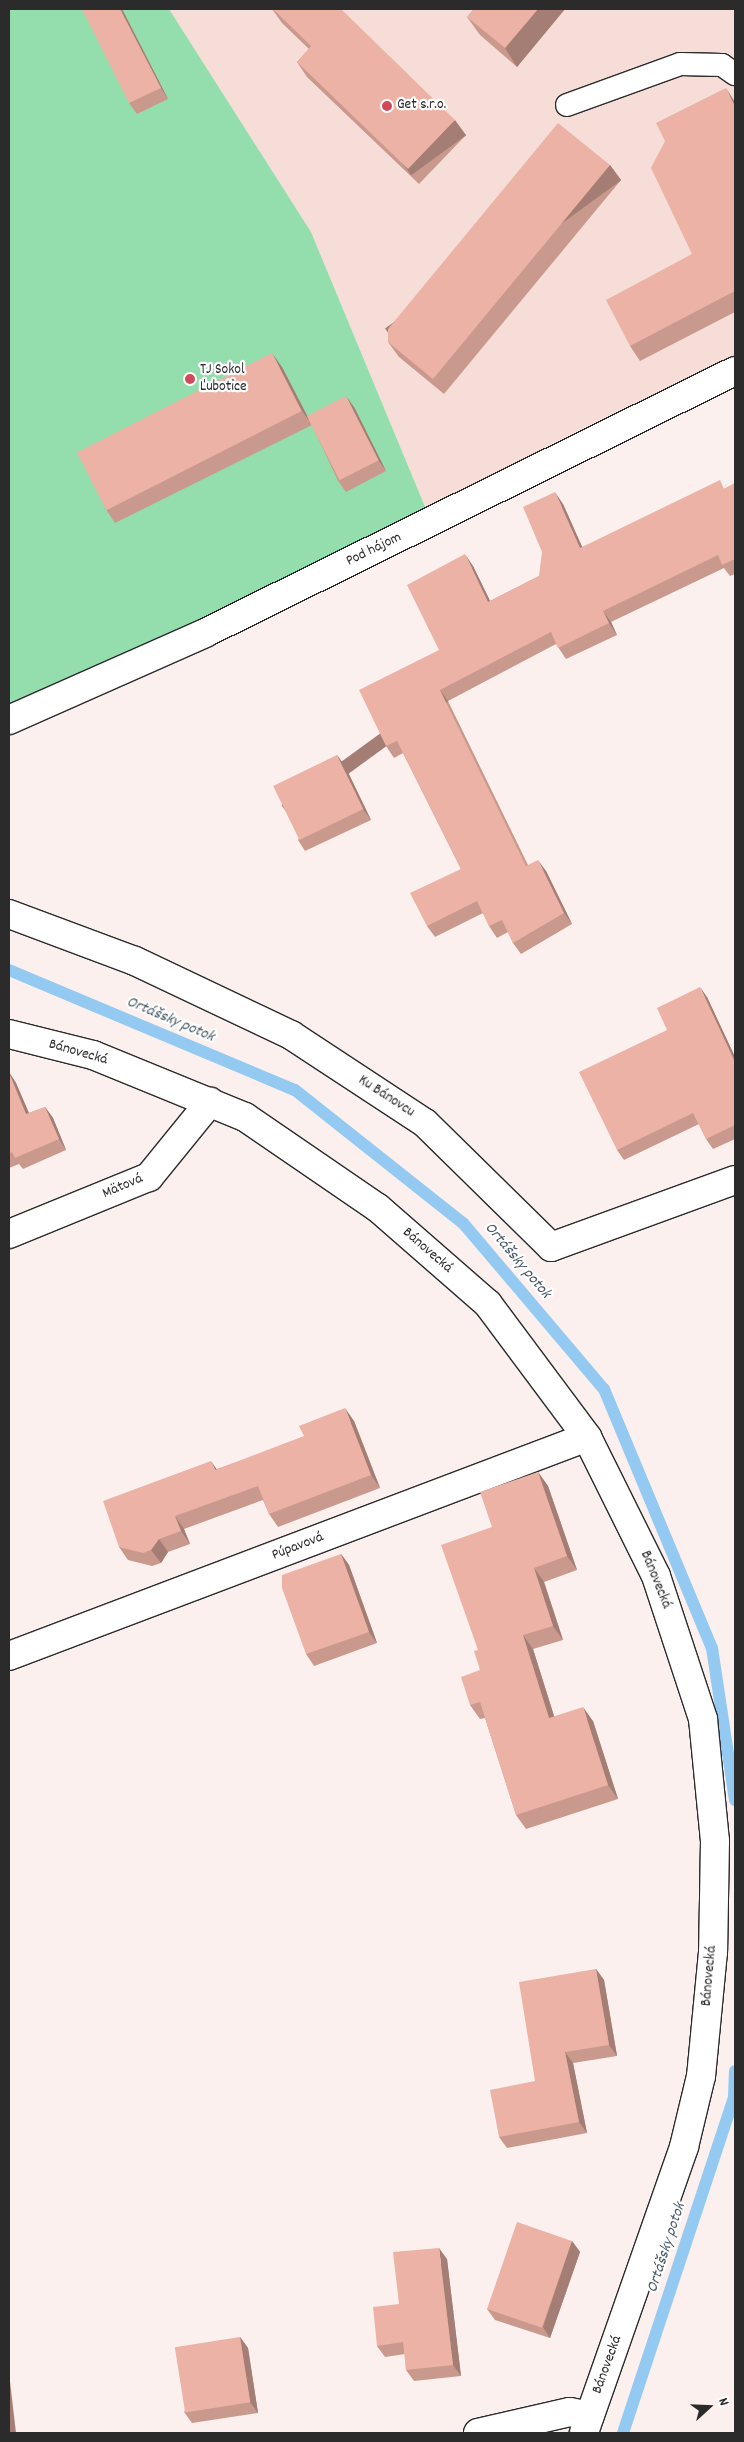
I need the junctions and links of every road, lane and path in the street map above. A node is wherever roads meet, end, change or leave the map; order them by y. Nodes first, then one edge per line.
1 (735, 74) edge
2 (567, 105) dead end
3 (735, 372) edge
4 (9, 720) edge
5 (9, 914) edge
6 (9, 1034) edge
7 (210, 1102) junction
8 (735, 1180) edge
9 (9, 1234) edge
10 (587, 1437) junction
11 (9, 1656) edge
12 (587, 2424) edge
13 (478, 2433) edge

1 - 2 lane
3 - 4 street, Pod hájom
5 - 8 street, Ku Bánovcu
6 - 7 street, Bánovecká
7 - 9 street, Mätová
7 - 10 street, Bánovecká
10 - 11 street, Púpavová
10 - 12 street, Bánovecká
12 - 13 street

